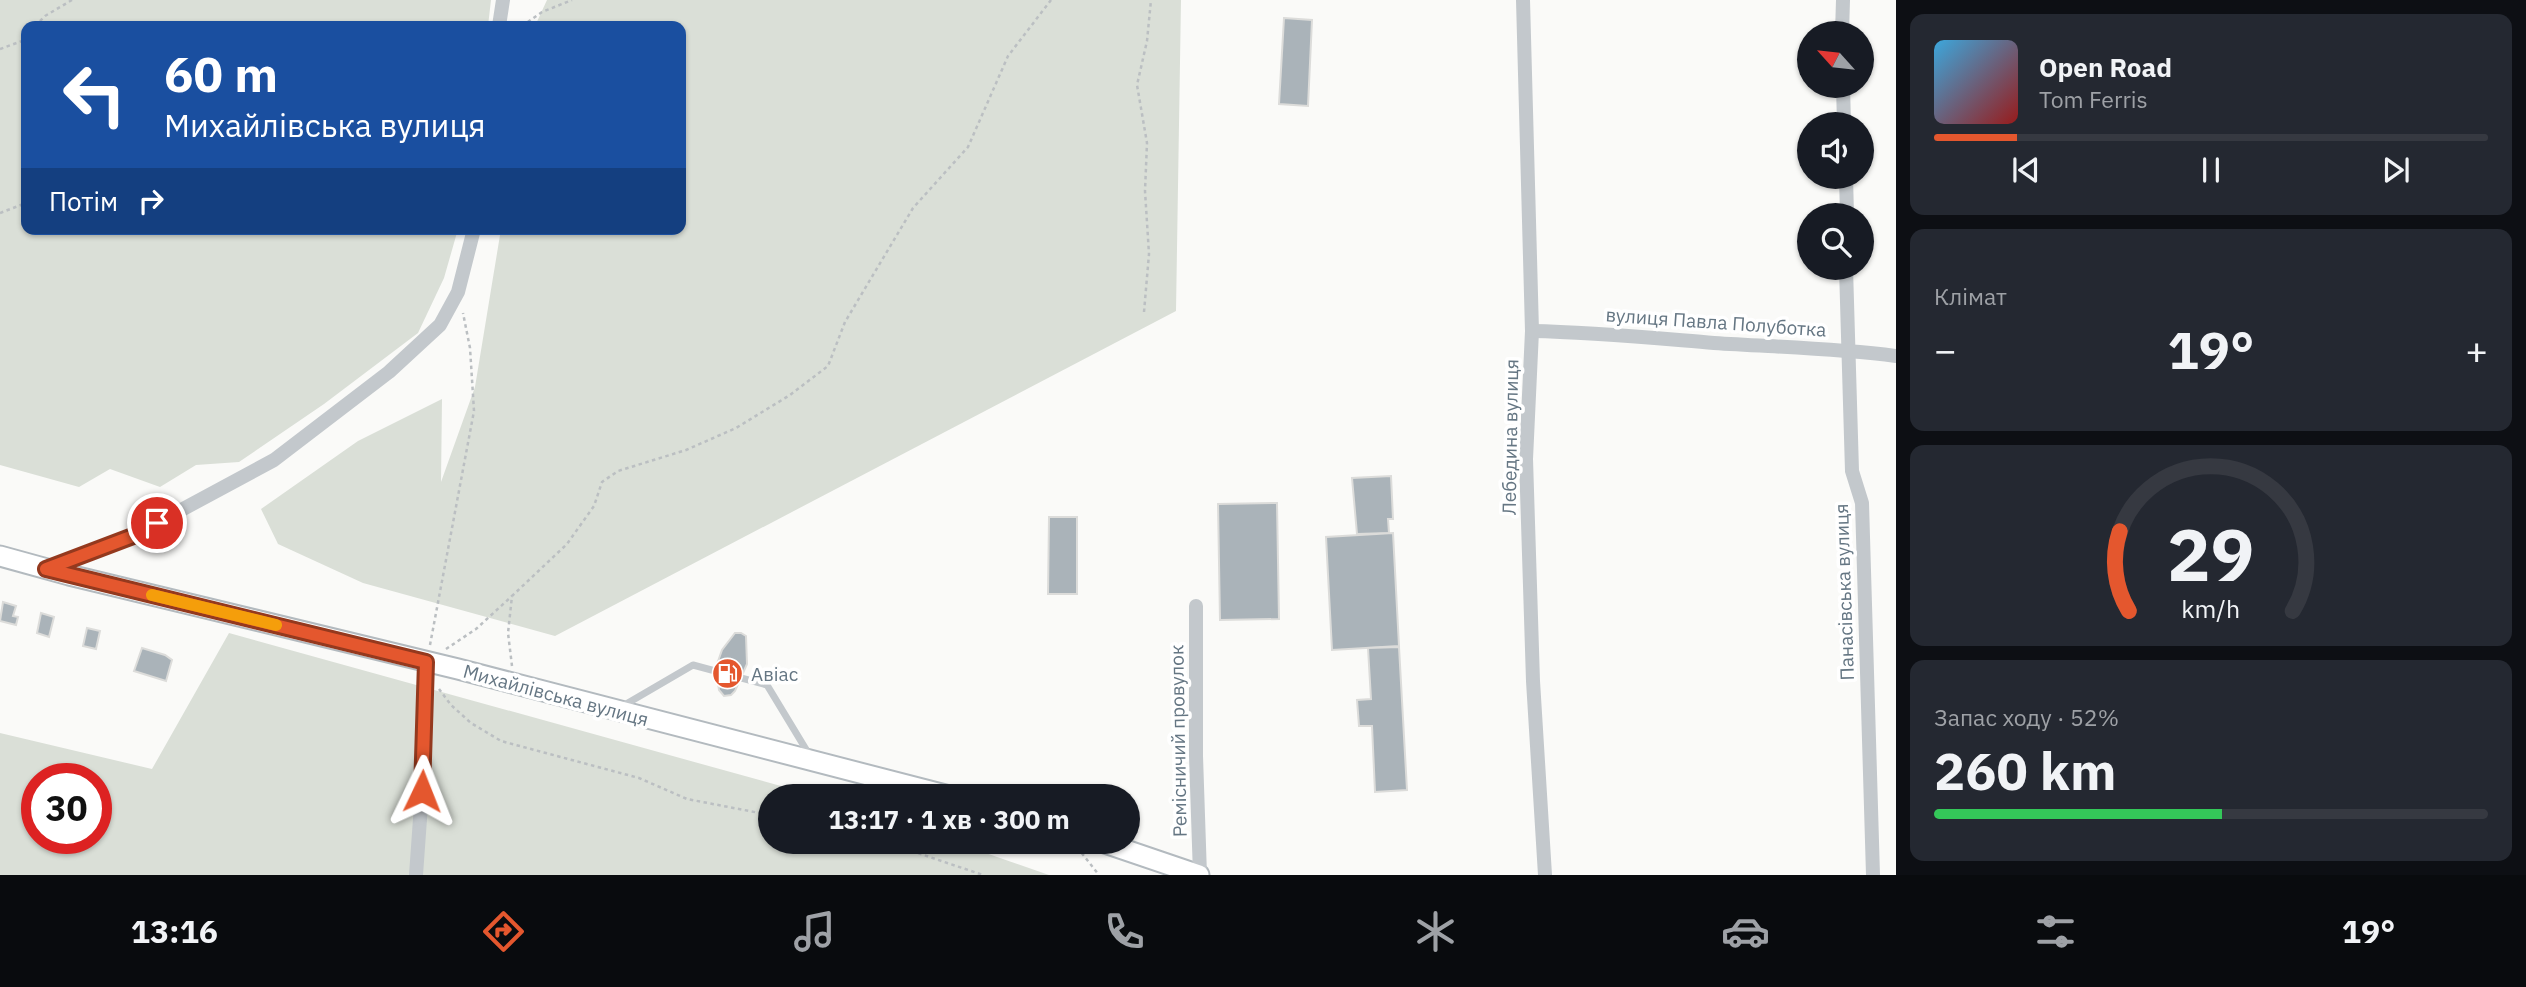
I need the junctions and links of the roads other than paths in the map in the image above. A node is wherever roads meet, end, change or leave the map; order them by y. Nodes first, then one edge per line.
1 (503, 0) edge
2 (1523, 0) edge
3 (1843, 0) edge
4 (500, 21) edge
5 (1842, 21) edge
6 (472, 235) edge
7 (1846, 280) edge
8 (1532, 331) junction
9 (1850, 350) junction
10 (1896, 356) edge
11 (0, 556) edge
12 (46, 569) junction
13 (1196, 606) dead end
14 (426, 667) junction
15 (614, 710) junction
16 (813, 760) junction
17 (904, 784) edge
18 (1137, 854) edge
19 (416, 875) edge
20 (1199, 875) edge
21 (1545, 875) edge
22 (1873, 875) edge

1 - 4 street
2 - 8 street, Лебедина вулиця
3 - 5 street
6 - 12 street
7 - 9 street, Панасівська вулиця
8 - 9 street, вулиця Павла Полуботка
8 - 21 street, Лебедина вулиця
9 - 10 street, вулиця Павла Полуботка
9 - 22 street, Панасівська вулиця
11 - 12 main road, Михайлівська вулиця
12 - 14 main road, Михайлівська вулиця
13 - 20 street, Ремісничий провулок
14 - 15 main road, Михайлівська вулиця
14 - 19 street
15 - 16 main road, Михайлівська вулиця
15 - 16 lane
16 - 17 main road, Михайлівська вулиця
18 - 20 main road

